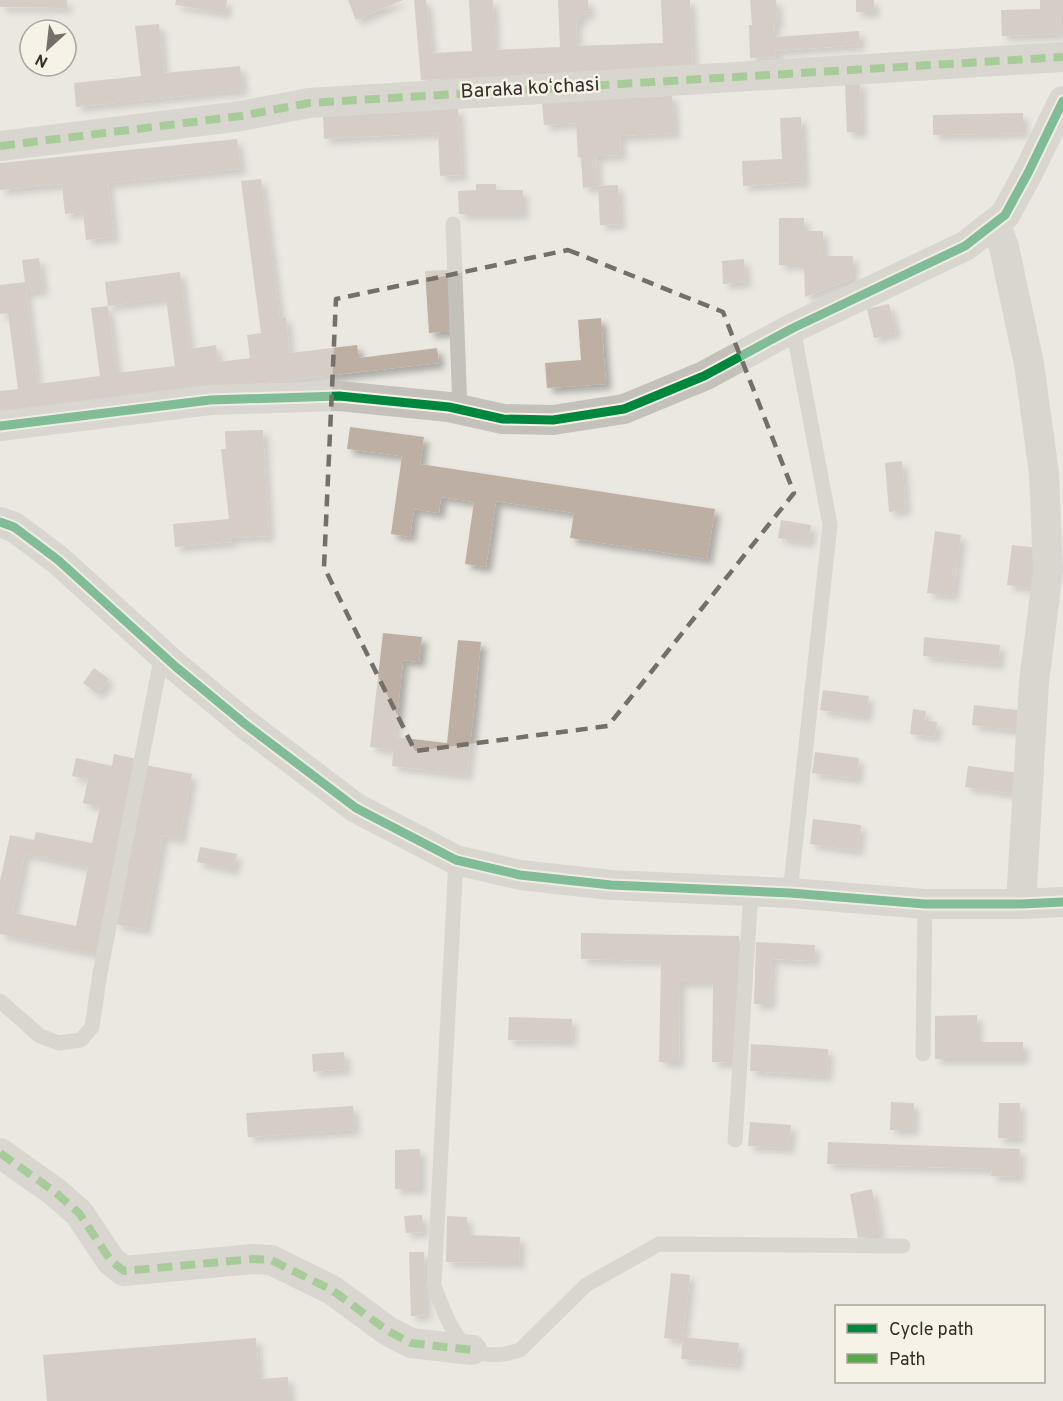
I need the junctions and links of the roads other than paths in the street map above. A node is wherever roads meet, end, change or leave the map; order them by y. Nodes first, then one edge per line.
1 (1063, 57) edge
2 (1063, 101) edge
3 (0, 146) edge
4 (995, 222) junction
5 (453, 224) dead end
6 (793, 328) junction
7 (460, 409) junction
8 (0, 426) edge
9 (0, 522) edge
10 (162, 654) junction
11 (456, 860) junction
12 (751, 891) junction
13 (790, 893) junction
14 (1063, 902) edge
15 (925, 904) junction
16 (1021, 904) junction
17 (0, 1001) edge
18 (923, 1054) dead end
19 (735, 1140) dead end
20 (0, 1153) edge
21 (903, 1246) dead end
22 (472, 1350) junction

1 - 3 street, Baraka koʻchasi
2 - 4 street
4 - 6 street
4 - 16 street
5 - 7 lane
6 - 7 street
6 - 13 lane
7 - 8 street
9 - 10 street
10 - 11 street
10 - 17 lane
11 - 12 street
11 - 22 lane
12 - 13 street
12 - 19 lane
13 - 15 street
14 - 16 street
15 - 16 street
15 - 18 lane
20 - 22 street
21 - 22 lane

